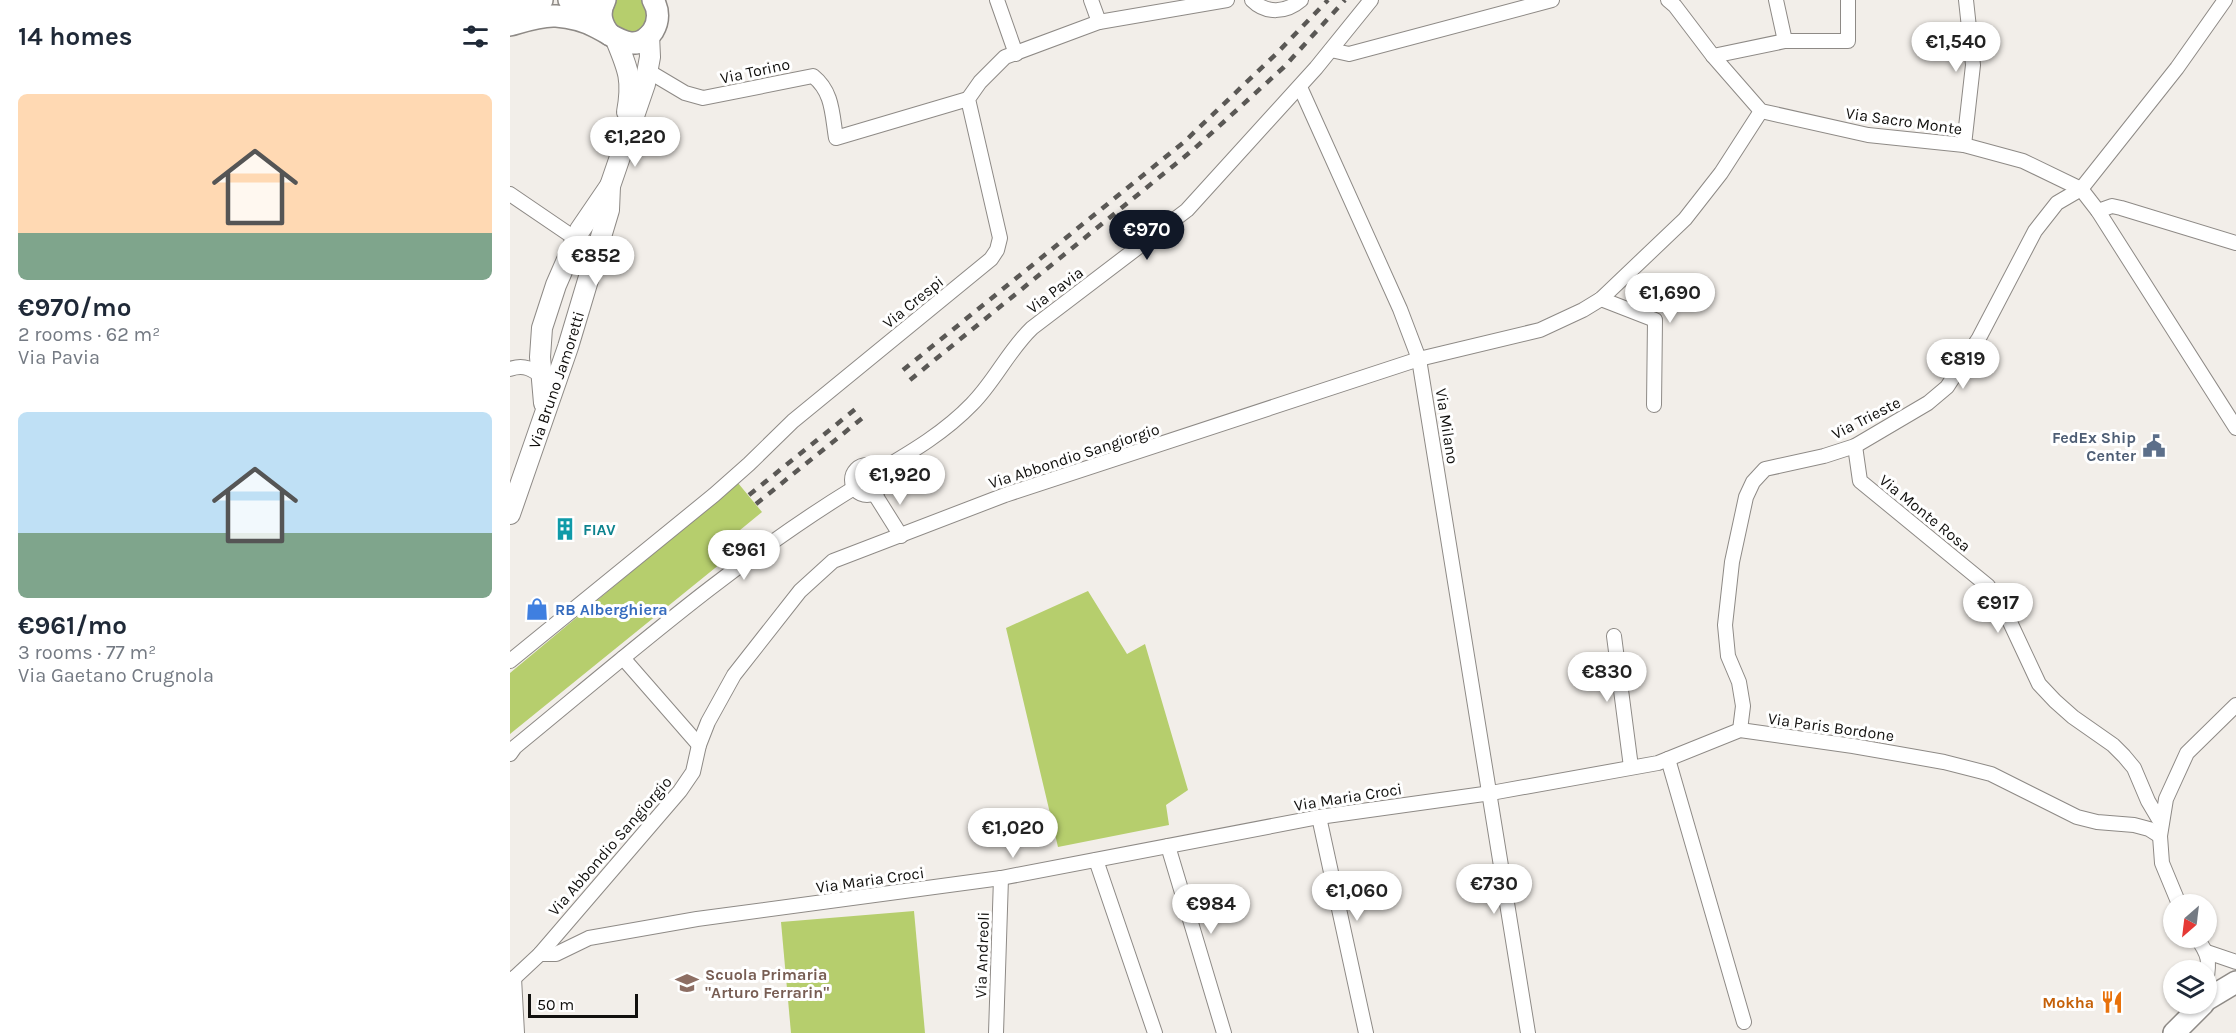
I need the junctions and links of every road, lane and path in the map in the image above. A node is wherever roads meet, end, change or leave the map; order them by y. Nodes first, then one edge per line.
1 (542, 0) edge
2 (569, 0) edge
3 (997, 0) edge
4 (1091, 0) edge
5 (1227, 0) edge
6 (1252, 0) edge
7 (1301, 0) edge
8 (1371, 0) edge
9 (1552, 0) edge
10 (1668, 0) edge
11 (1776, 0) edge
12 (1848, 0) edge
13 (1966, 0) edge
14 (2225, 0) edge
15 (604, 2) edge
16 (658, 4) edge
17 (510, 8) edge
18 (1099, 22) junction
19 (510, 25) edge
20 (649, 35) junction
21 (613, 38) junction
22 (1785, 41) junction
23 (1331, 50) junction
24 (1016, 54) junction
25 (1713, 56) junction
26 (648, 71) junction
27 (1300, 87) junction
28 (968, 99) junction
29 (1761, 111) junction
30 (624, 140) junction
31 (1964, 145) junction
32 (610, 186) junction
33 (2081, 189) junction
34 (510, 194) edge
35 (2098, 211) junction
36 (2236, 243) edge
37 (573, 246) junction
38 (1601, 299) junction
39 (564, 342) junction
40 (1419, 359) junction
41 (510, 369) edge
42 (543, 378) junction
43 (1654, 405) dead end
44 (543, 417) junction
45 (2236, 428) edge
46 (1855, 446) junction
47 (879, 471) junction
48 (854, 488) junction
49 (874, 493) junction
50 (510, 514) edge
51 (901, 536) junction
52 (1614, 636) dead end
53 (623, 658) junction
54 (510, 661) edge
55 (2236, 705) edge
56 (1740, 730) junction
57 (699, 745) junction
58 (512, 750) edge
59 (1668, 759) junction
60 (1631, 767) junction
61 (1491, 793) junction
62 (1318, 817) junction
63 (2161, 830) junction
64 (1168, 846) junction
65 (1096, 860) junction
66 (1001, 878) junction
67 (2175, 894) edge
68 (2205, 948) edge
69 (2208, 952) junction
70 (540, 954) junction
71 (2207, 960) edge
72 (2236, 962) edge
73 (512, 980) edge
74 (2236, 982) edge
75 (2217, 994) edge
76 (2192, 1014) edge
77 (1744, 1022) dead end
78 (517, 1033) edge
79 (996, 1033) edge
80 (1155, 1033) edge
81 (1224, 1033) edge
82 (1366, 1033) edge
83 (1528, 1033) edge
84 (2174, 1033) edge

1 - 17 main road
2 - 15 main road
3 - 24 street
4 - 18 street
5 - 18 street
6 - 7 street
8 - 23 street, Via Pavia
9 - 23 street
10 - 25 street
11 - 22 street
12 - 22 street
13 - 31 street
14 - 33 street, Via Trieste
15 - 21 main road
16 - 20 main road
18 - 24 street
19 - 21 main road
20 - 21 main road
20 - 26 street, Via Bruno Jamoretti
21 - 30 street, Via Bruno Jamoretti
22 - 25 street
23 - 27 street, Via Pavia
24 - 28 street
25 - 29 street
26 - 28 street, Via Torino
26 - 30 street, Via Bruno Jamoretti
27 - 40 street, Via Milano
27 - 47 street, Via Pavia
28 - 54 street, Via Crespi
29 - 31 street, Via Sacro Monte
29 - 38 street, Via Abbondio Sangiorgio
30 - 32 street, Via Bruno Jamoretti
31 - 33 street, Via Sacro Monte
32 - 37 street
32 - 39 street, Via Bruno Jamoretti
33 - 35 street, Via Sacro Monte
33 - 46 street, Via Trieste
34 - 37 street
35 - 36 street
35 - 45 street, Via Sacro Monte
37 - 39 street
37 - 42 street
38 - 40 street, Via Abbondio Sangiorgio
38 - 43 street
39 - 44 street, Via Bruno Jamoretti
40 - 51 street, Via Abbondio Sangiorgio
40 - 61 street, Via Milano
41 - 42 street
42 - 44 street
44 - 50 street, Via Bruno Jamoretti
46 - 56 street, Via Trieste
46 - 63 street, Via Monte Rosa
47 - 48 street
47 - 49 street
48 - 49 street
48 - 53 street
49 - 51 street
51 - 57 street, Via Abbondio Sangiorgio
52 - 60 street
53 - 57 street
53 - 58 street
55 - 63 street
56 - 59 street
56 - 63 street, Via Paris Bordone
57 - 70 street, Via Abbondio Sangiorgio
59 - 60 street
59 - 77 street
60 - 61 street
61 - 62 street, Via Maria Croci
61 - 83 street, Via Milano
62 - 64 street, Via Maria Croci
62 - 82 street
63 - 67 street
64 - 65 street, Via Maria Croci
64 - 81 street
65 - 66 street, Via Maria Croci
65 - 80 street
66 - 70 street, Via Maria Croci
66 - 79 street, Via Andreoli
68 - 69 street
69 - 71 street
69 - 72 street
70 - 73 street, Via Abbondio Sangiorgio
73 - 78 street
74 - 75 main road
76 - 84 main road

